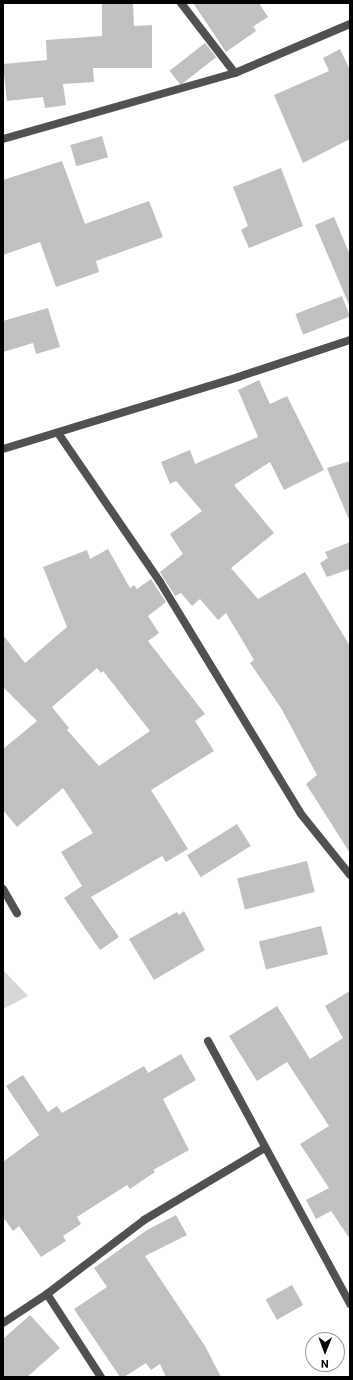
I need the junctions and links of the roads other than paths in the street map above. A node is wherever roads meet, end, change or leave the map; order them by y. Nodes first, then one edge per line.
1 (181, 3) edge
2 (350, 24) edge
3 (236, 73) junction
4 (3, 138) edge
5 (350, 340) edge
6 (58, 433) junction
7 (3, 449) edge
8 (350, 875) edge
9 (3, 888) edge
10 (17, 912) dead end
11 (208, 1041) dead end
12 (265, 1148) junction
13 (46, 1294) junction
14 (350, 1304) edge
15 (3, 1322) edge
16 (101, 1377) edge

1 - 3 street
2 - 3 street
3 - 4 street
5 - 6 street
6 - 7 street
6 - 8 street
9 - 10 street
11 - 12 street
12 - 13 street
12 - 14 street
13 - 15 street
13 - 16 street

